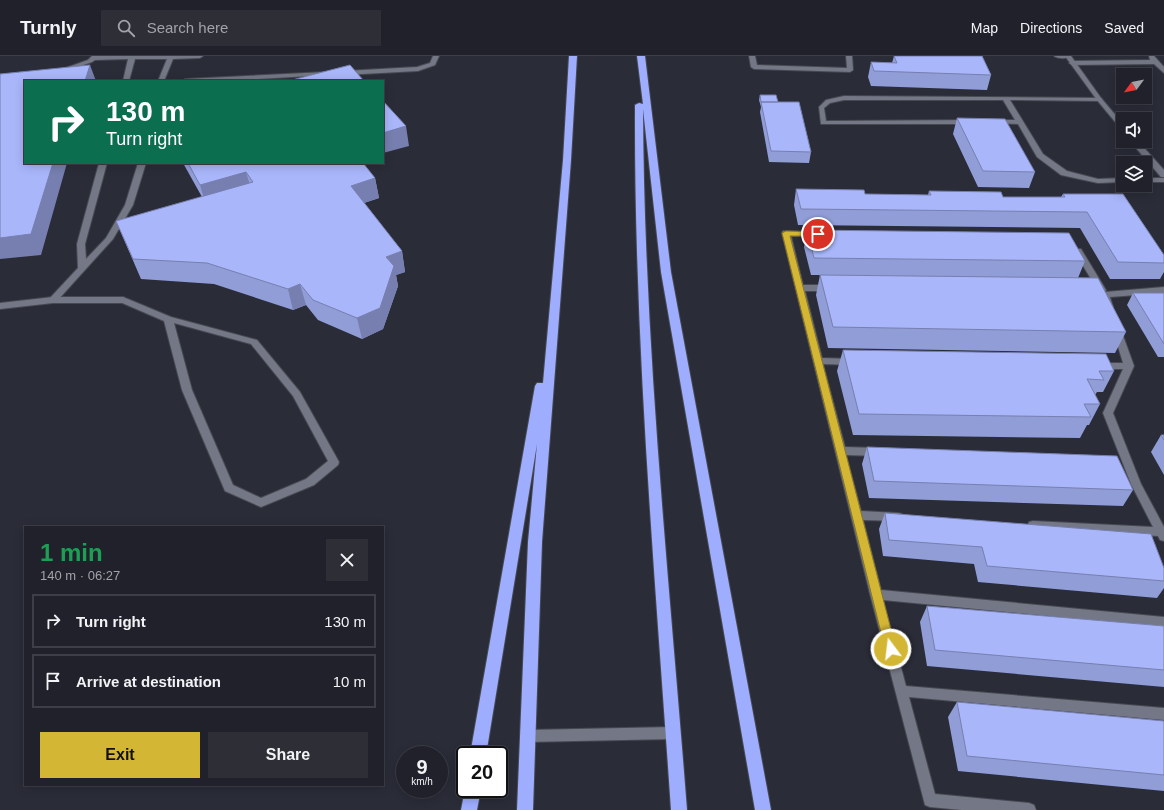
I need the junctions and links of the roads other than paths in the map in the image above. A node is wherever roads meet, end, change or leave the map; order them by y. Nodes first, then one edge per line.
1 (200, 56) edge
2 (436, 56) edge
3 (573, 56) edge
4 (640, 56) edge
5 (752, 56) edge
6 (849, 56) edge
7 (1057, 56) edge
8 (1149, 56) edge
9 (95, 57) edge
10 (170, 57) edge
11 (132, 58) junction
12 (1069, 58) edge
13 (1155, 62) junction
14 (1164, 71) edge
15 (340, 73) edge
16 (51, 74) edge
17 (332, 74) edge
18 (126, 80) edge
19 (161, 80) edge
20 (206, 80) edge
21 (1006, 98) junction
22 (1099, 99) junction
23 (1116, 120) edge
24 (980, 122) edge
25 (988, 122) edge
26 (1020, 122) junction
27 (1140, 148) edge
28 (103, 164) edge
29 (142, 164) edge
30 (1164, 175) edge
31 (1116, 180) edge
32 (1152, 180) edge
33 (1164, 180) edge
34 (826, 234) edge
35 (1072, 242) edge
36 (82, 268) junction
37 (800, 288) junction
38 (839, 288) edge
39 (1164, 290) edge
40 (1100, 291) junction
41 (53, 300) junction
42 (555, 300) junction
43 (0, 306) edge
44 (168, 319) junction
45 (818, 361) junction
46 (866, 362) edge
47 (1089, 366) edge
48 (1129, 366) junction
49 (840, 451) junction
50 (891, 452) edge
51 (856, 515) junction
52 (911, 518) edge
53 (1020, 524) edge
54 (1163, 534) edge
55 (876, 594) junction
56 (1164, 622) edge
57 (902, 691) junction
58 (1164, 714) edge
59 (673, 733) junction
60 (527, 736) junction
61 (480, 746) edge
62 (471, 798) edge
63 (469, 810) edge
64 (525, 810) edge
65 (679, 810) edge
66 (763, 810) edge
67 (1030, 810) edge

1 - 10 street
2 - 15 street
3 - 42 highway
4 - 59 highway
4 - 66 highway
5 - 6 street
7 - 12 street
8 - 13 street
9 - 11 street
9 - 16 street
10 - 11 street
10 - 19 street
11 - 18 street
12 - 13 street
12 - 22 street
13 - 14 street
17 - 20 street
21 - 22 street
21 - 24 street
21 - 26 street
22 - 23 street
25 - 26 street
26 - 31 street
27 - 30 street
28 - 36 street
29 - 36 street
32 - 33 street
34 - 37 street
35 - 40 street
36 - 41 street
37 - 38 street
37 - 45 street
39 - 40 street
40 - 48 street
41 - 43 street
41 - 44 street
42 - 60 highway
42 - 61 highway
44 - 44 street
45 - 46 street
45 - 49 street
47 - 48 street
48 - 54 street
49 - 50 street
49 - 51 street
51 - 52 street
51 - 55 street
53 - 54 street
55 - 56 street
55 - 57 street
57 - 58 street
57 - 67 street
59 - 60 street
59 - 65 highway
60 - 64 highway
62 - 63 highway

